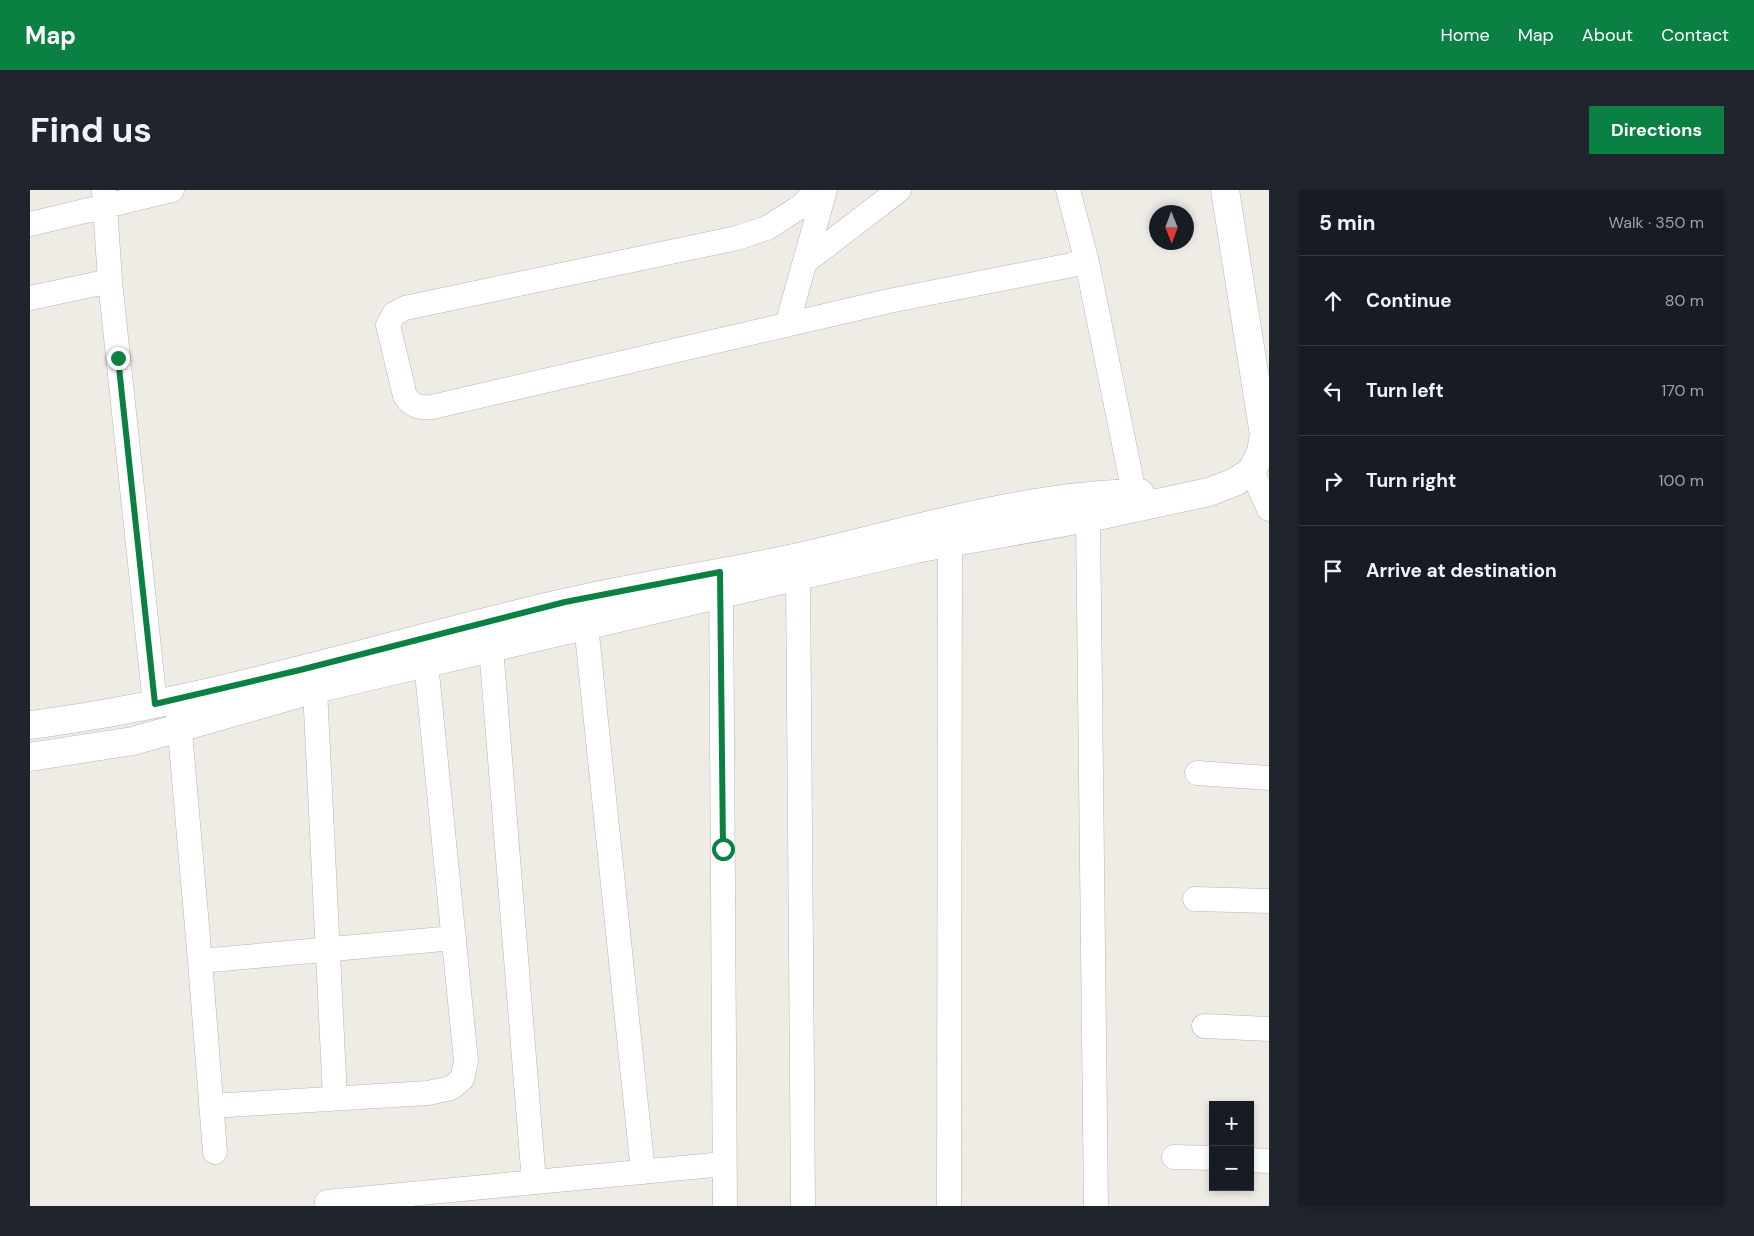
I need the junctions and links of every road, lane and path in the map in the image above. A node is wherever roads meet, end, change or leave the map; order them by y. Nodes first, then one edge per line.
1 (172, 190) edge
2 (818, 190) edge
3 (825, 190) edge
4 (899, 190) edge
5 (1068, 190) edge
6 (1225, 190) edge
7 (105, 198) edge
8 (30, 224) edge
9 (805, 262) junction
10 (1087, 262) junction
11 (110, 281) junction
12 (30, 298) edge
13 (787, 325) junction
14 (1261, 458) edge
15 (1209, 492) junction
16 (1134, 493) junction
17 (1269, 509) edge
18 (1088, 518) junction
19 (950, 532) junction
20 (798, 576) junction
21 (721, 583) junction
22 (586, 625) junction
23 (491, 647) junction
24 (426, 663) junction
25 (314, 689) junction
26 (166, 701) junction
27 (30, 725) edge
28 (180, 727) junction
29 (30, 757) edge
30 (1197, 773) dead end
31 (1269, 778) edge
32 (1195, 899) dead end
33 (1269, 901) edge
34 (454, 938) junction
35 (327, 950) junction
36 (200, 961) junction
37 (1204, 1026) dead end
38 (1269, 1029) edge
39 (335, 1098) junction
40 (211, 1106) junction
41 (215, 1152) dead end
42 (1174, 1157) dead end
43 (1209, 1158) edge
44 (1254, 1160) edge
45 (1269, 1161) edge
46 (724, 1164) junction
47 (644, 1172) junction
48 (534, 1182) junction
49 (426, 1199) edge
50 (327, 1202) dead end
51 (725, 1206) edge
52 (803, 1206) edge
53 (949, 1206) edge
54 (1096, 1206) edge

1 - 7 street
2 - 13 street
3 - 9 street
4 - 9 street
5 - 10 street
6 - 14 main road
7 - 8 street
7 - 11 street
9 - 13 street
10 - 13 street
10 - 16 street
11 - 12 street
11 - 26 street
14 - 15 main road
14 - 17 street
15 - 16 main road
15 - 18 main road
16 - 19 main road
18 - 19 main road
18 - 54 street
19 - 20 main road
19 - 21 main road
19 - 53 street
20 - 21 main road
20 - 52 street
21 - 22 main road
21 - 26 main road
21 - 46 street
22 - 23 main road
22 - 47 street
23 - 24 main road
23 - 48 street
24 - 25 main road
24 - 34 street
25 - 28 main road
25 - 35 street
26 - 27 main road
26 - 28 street
28 - 29 main road
28 - 36 street
30 - 31 street
32 - 33 street
34 - 35 street
34 - 39 street
35 - 36 street
35 - 39 street
36 - 40 street
37 - 38 street
39 - 40 street
40 - 41 street
42 - 43 street
44 - 45 street
46 - 47 street
46 - 51 street
47 - 48 street
48 - 49 street
49 - 50 street

